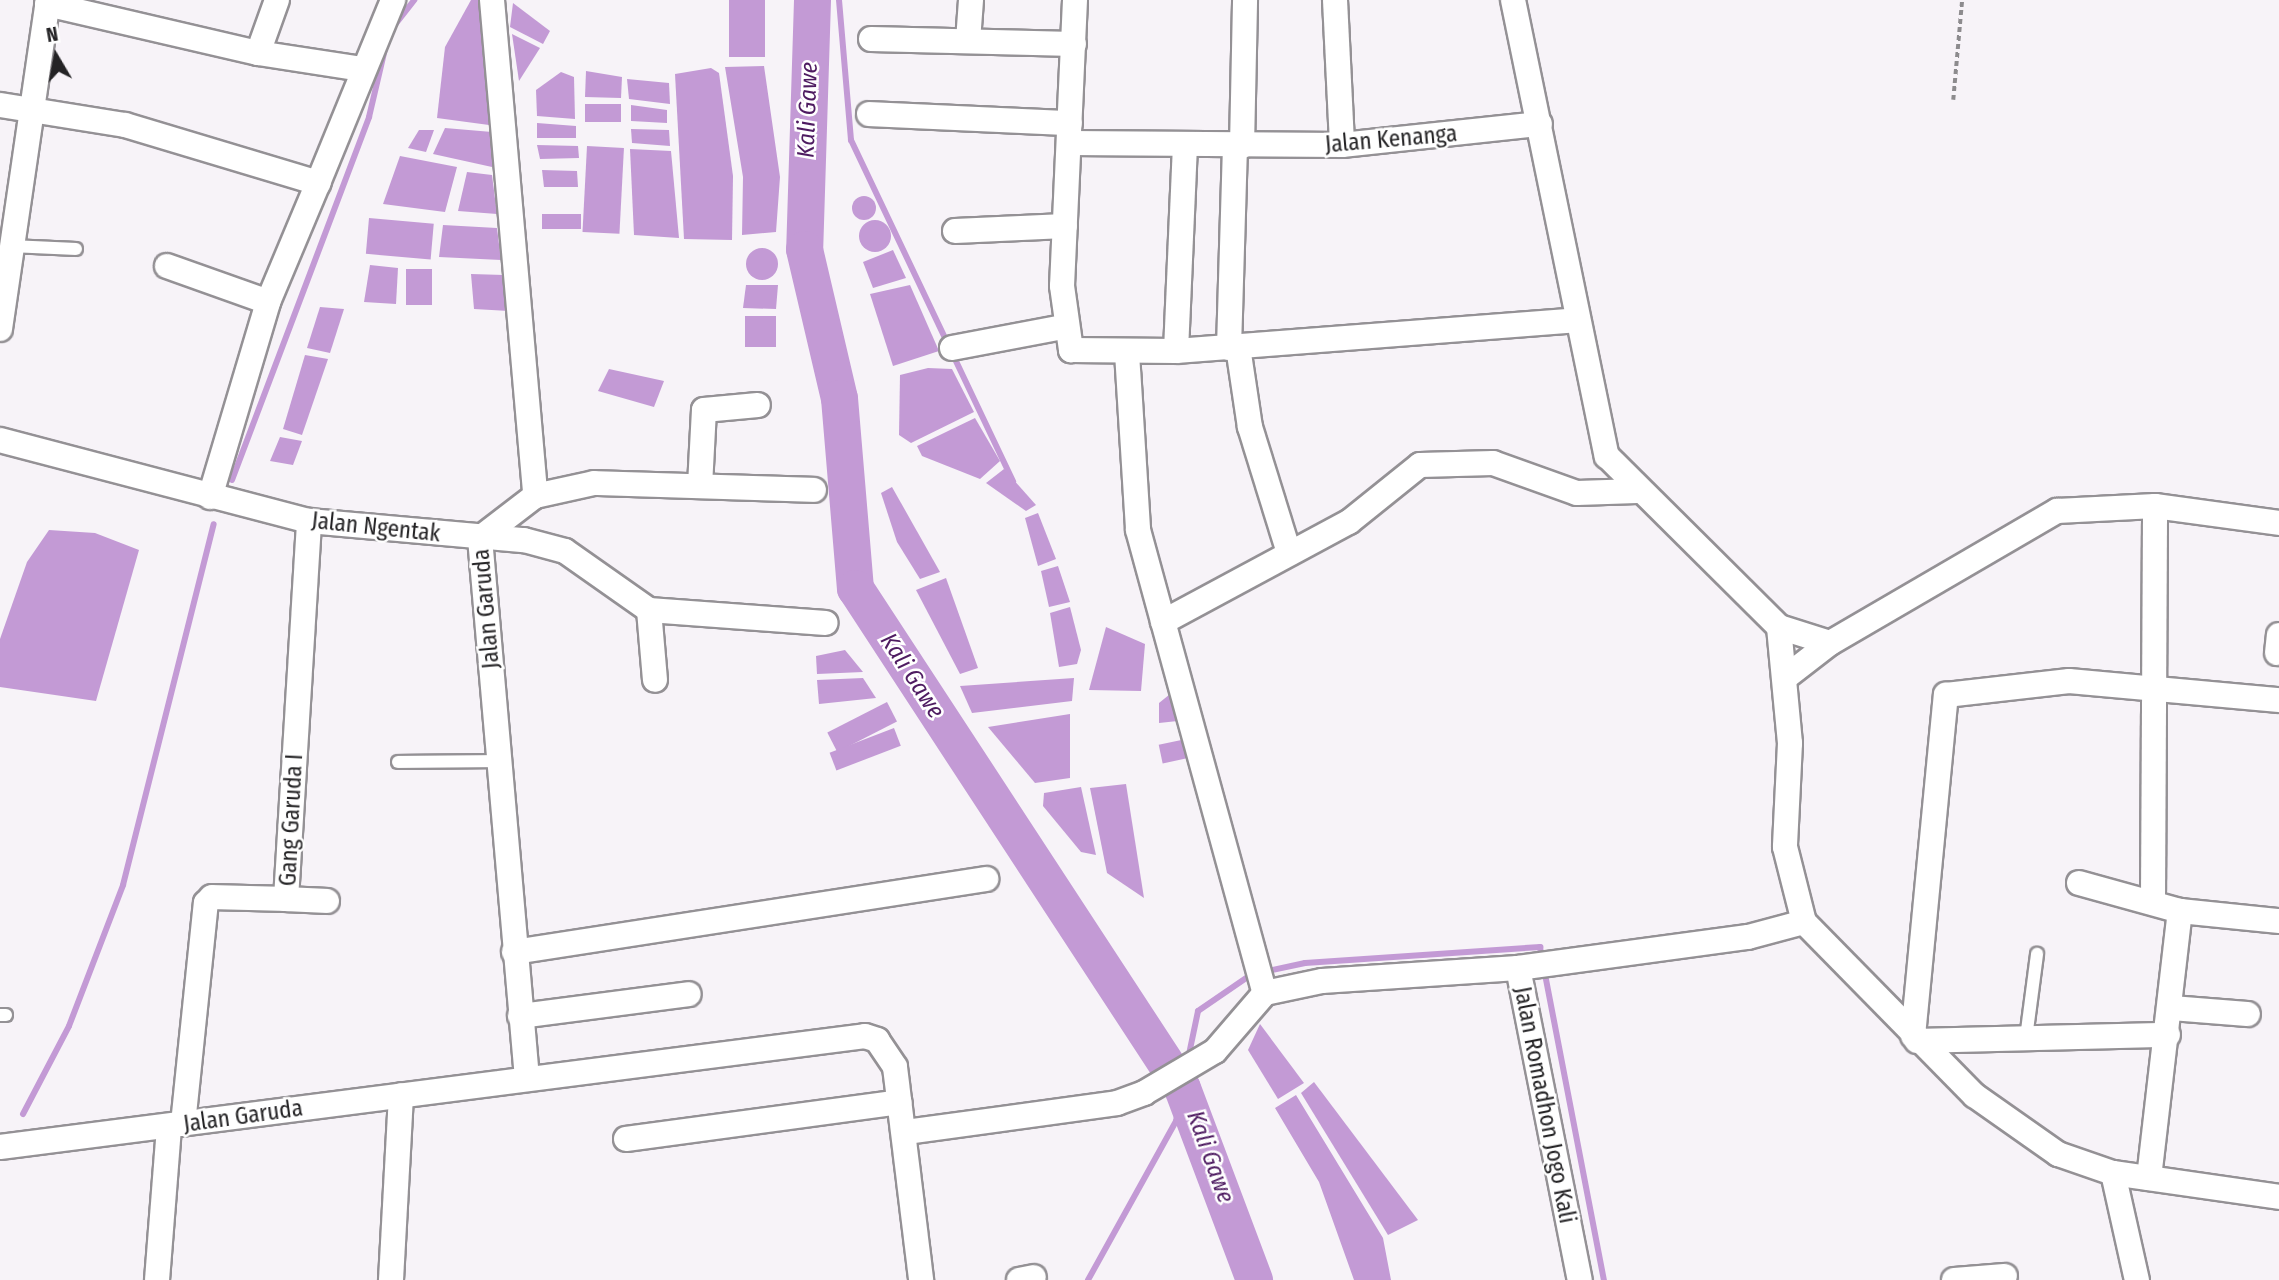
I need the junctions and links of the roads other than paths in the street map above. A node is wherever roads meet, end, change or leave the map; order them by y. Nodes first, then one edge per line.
1 (277, 0) edge
2 (393, 0) edge
3 (492, 0) edge
4 (971, 0) edge
5 (1076, 0) edge
6 (1245, 0) edge
7 (1335, 0) edge
8 (1513, 0) edge
9 (48, 2) edge
10 (871, 39) dead end
11 (968, 41) junction
12 (1074, 44) junction
13 (258, 52) junction
14 (363, 69) junction
15 (0, 105) edge
16 (32, 110) junction
17 (869, 114) dead end
18 (1541, 124) junction
19 (1070, 133) junction
20 (1342, 145) junction
21 (1238, 146) junction
22 (1185, 148) junction
23 (318, 183) junction
24 (1065, 226) junction
25 (955, 231) dead end
26 (6, 246) edge
27 (76, 249) dead end
28 (167, 266) dead end
29 (268, 302) junction
30 (1576, 320) junction
31 (1063, 327) junction
32 (0, 329) edge
33 (1233, 347) junction
34 (952, 348) dead end
35 (1175, 351) junction
36 (1127, 353) junction
37 (758, 405) dead end
38 (0, 440) edge
39 (700, 486) junction
40 (814, 490) dead end
41 (1637, 491) junction
42 (536, 496) junction
43 (210, 497) junction
44 (2155, 506) junction
45 (309, 521) junction
46 (2279, 523) edge
47 (480, 538) junction
48 (1289, 553) junction
49 (649, 610) junction
50 (1163, 622) junction
51 (826, 623) dead end
52 (1779, 627) junction
53 (1830, 643) junction
54 (1786, 677) junction
55 (655, 680) dead end
56 (2154, 690) junction
57 (2279, 700) edge
58 (499, 761) junction
59 (398, 762) dead end
60 (986, 879) dead end
61 (2079, 883) dead end
62 (286, 899) junction
63 (2153, 900) junction
64 (327, 901) dead end
65 (2180, 911) junction
66 (2279, 921) edge
67 (1804, 922) junction
68 (514, 952) junction
69 (2038, 954) dead end
70 (1537, 964) junction
71 (1264, 989) junction
72 (689, 994) dead end
73 (2171, 1008) junction
74 (2248, 1014) dead end
75 (520, 1016) junction
76 (2168, 1035) junction
77 (2026, 1038) junction
78 (1915, 1039) junction
79 (527, 1078) junction
80 (401, 1095) junction
81 (900, 1102) junction
82 (176, 1125) junction
83 (905, 1132) junction
84 (626, 1139) dead end
85 (0, 1147) edge
86 (2113, 1173) junction
87 (2149, 1178) junction
88 (2279, 1197) edge
89 (2005, 1276) dead end
90 (158, 1280) edge
91 (391, 1280) edge
92 (920, 1280) edge
93 (1580, 1280) edge
94 (1954, 1280) edge
95 (2137, 1280) edge

1 - 13 street
2 - 14 street
3 - 42 street
4 - 11 street
5 - 12 street
6 - 21 street
7 - 20 street
8 - 18 street
9 - 13 street
9 - 16 street
10 - 11 street
11 - 12 street
12 - 19 street
13 - 14 street
14 - 23 street
15 - 16 street
16 - 23 street
16 - 26 street
17 - 19 street, Jalan Kenanga
18 - 20 street, Jalan Kenanga
18 - 30 street
19 - 22 street, Jalan Kenanga
19 - 24 street
20 - 21 street, Jalan Kenanga
21 - 22 street, Jalan Kenanga
21 - 33 street
22 - 35 street
23 - 29 street
24 - 25 street
24 - 31 street
26 - 27 lane
26 - 32 street
28 - 29 street
29 - 43 street
30 - 33 street
30 - 41 street
31 - 34 street
31 - 36 street
33 - 35 street
33 - 48 street
35 - 36 street
36 - 50 street
37 - 39 street
38 - 43 street, Jalan Ngentak
39 - 40 street
39 - 42 street
41 - 48 street
41 - 52 street
42 - 47 street, Jalan Garuda
43 - 45 street, Jalan Ngentak
44 - 46 street
44 - 53 street
44 - 56 street
45 - 47 street, Jalan Ngentak
45 - 62 street, Gang Garuda I
47 - 49 street, Jalan Ngentak
47 - 58 street, Jalan Garuda
48 - 50 street
49 - 51 street
49 - 55 street
50 - 71 street
52 - 53 street
52 - 54 street
53 - 54 street
54 - 67 street
56 - 57 street
56 - 63 street
56 - 78 street
58 - 59 lane
58 - 68 street, Jalan Garuda
60 - 68 street
61 - 63 street
62 - 64 street
62 - 82 street, Gang Garuda I
63 - 65 street
65 - 66 street
65 - 73 street
67 - 70 street
67 - 78 street
68 - 75 street, Jalan Garuda
69 - 77 lane
70 - 71 street, Jalan Romadhon Jogo Kali
70 - 93 street, Jalan Romadhon Jogo Kali
71 - 83 street
72 - 75 street
73 - 74 street
73 - 76 street
75 - 79 street, Jalan Garuda
76 - 77 street
76 - 87 street
77 - 78 street
78 - 86 street
79 - 80 street, Jalan Garuda
79 - 81 street, Jalan Garuda
80 - 82 street, Jalan Garuda
80 - 91 street
81 - 83 street, Jalan Garuda
81 - 84 street
82 - 85 street, Jalan Garuda
82 - 90 street, Gang Garuda I
83 - 92 street, Jalan Garuda
86 - 87 street
86 - 95 street
87 - 88 street
89 - 94 street

